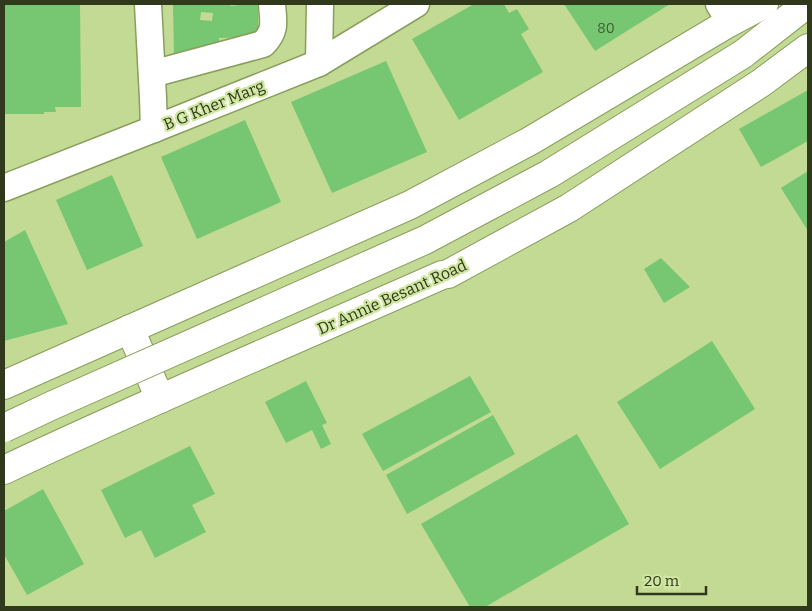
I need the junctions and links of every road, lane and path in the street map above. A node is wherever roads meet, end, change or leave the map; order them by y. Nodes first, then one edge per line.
1 (148, 4) edge
2 (272, 4) edge
3 (320, 4) edge
4 (416, 4) edge
5 (764, 4) edge
6 (807, 4) edge
7 (724, 13) edge
8 (274, 30) junction
9 (808, 48) edge
10 (320, 63) junction
11 (152, 74) junction
12 (271, 82) junction
13 (154, 129) junction
14 (4, 188) edge
15 (130, 329) junction
16 (4, 370) edge
17 (37, 370) junction
18 (4, 385) edge
19 (160, 399) junction
20 (4, 428) edge
21 (4, 470) edge

1 - 11 street
2 - 8 street
3 - 10 street
4 - 10 street, B G Kher Marg
5 - 7 main road
6 - 20 main road, bridge
7 - 15 main road
8 - 11 street
8 - 12 street
9 - 19 main road, Dr Annie Besant Road
10 - 12 street, B G Kher Marg
11 - 13 street
12 - 13 street, B G Kher Marg
13 - 14 street, B G Kher Marg
15 - 17 main road
15 - 19 main road
16 - 17 main road
17 - 18 main road
19 - 21 main road, Dr Annie Besant Road

